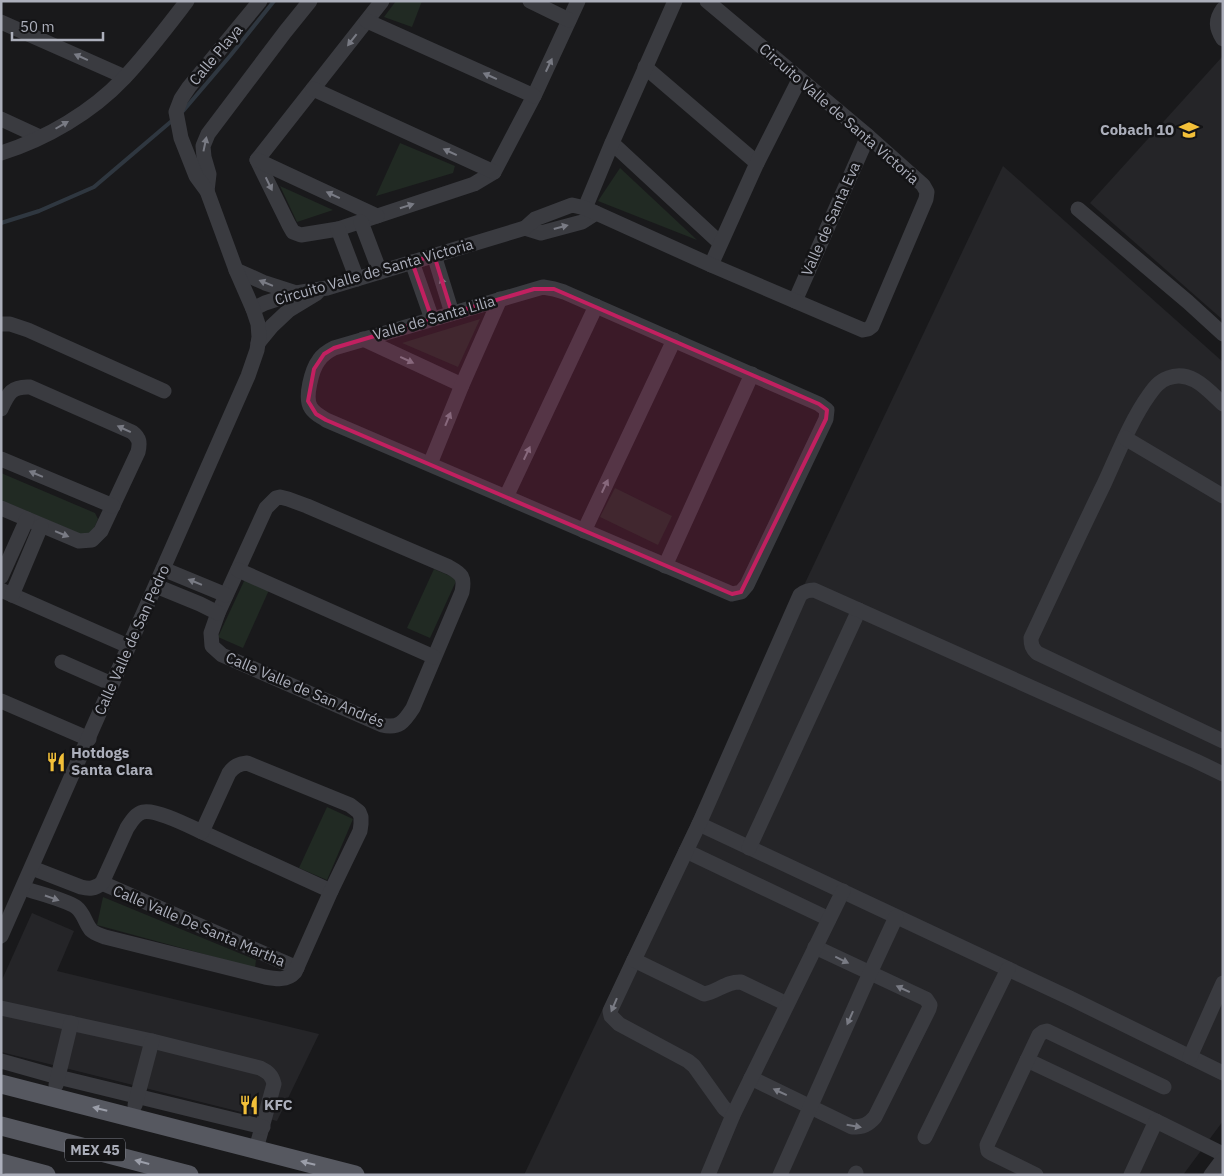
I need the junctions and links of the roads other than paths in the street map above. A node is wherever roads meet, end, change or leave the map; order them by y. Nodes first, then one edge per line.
1 (260, 1) edge
2 (310, 1) edge
3 (382, 1) edge
4 (530, 1) edge
5 (578, 1) edge
6 (675, 1) edge
7 (707, 1) edge
8 (180, 3) edge
9 (1223, 9) edge
10 (569, 20) junction
11 (367, 21) junction
12 (1, 22) edge
13 (1223, 39) edge
14 (645, 67) junction
15 (125, 77) junction
16 (800, 80) junction
17 (313, 89) junction
18 (534, 96) junction
19 (1, 119) edge
20 (868, 136) junction
21 (40, 137) junction
22 (612, 143) junction
23 (1, 152) edge
24 (257, 160) junction
25 (757, 163) junction
26 (494, 172) junction
27 (207, 191) junction
28 (1078, 209) dead end
29 (591, 210) junction
30 (377, 216) junction
31 (360, 222) junction
32 (338, 229) junction
33 (720, 243) junction
34 (434, 255) junction
35 (412, 262) junction
36 (711, 265) junction
37 (236, 270) junction
38 (380, 272) junction
39 (358, 279) junction
40 (327, 288) junction
41 (296, 293) junction
42 (500, 299) junction
43 (795, 301) junction
44 (596, 306) junction
45 (253, 309) junction
46 (452, 313) junction
47 (432, 319) junction
48 (1, 324) edge
49 (1223, 334) edge
50 (363, 339) junction
51 (674, 340) junction
52 (258, 343) junction
53 (752, 374) junction
54 (462, 384) junction
55 (164, 391) dead end
56 (1223, 404) edge
57 (1, 410) edge
58 (1125, 438) junction
59 (1, 459) edge
60 (430, 464) junction
61 (1223, 496) edge
62 (506, 497) junction
63 (113, 506) junction
64 (1, 508) edge
65 (26, 519) junction
66 (41, 526) junction
67 (584, 530) junction
68 (665, 566) junction
69 (163, 569) junction
70 (238, 570) junction
71 (1, 577) edge
72 (156, 586) junction
73 (6, 592) edge
74 (226, 595) junction
75 (859, 610) junction
76 (218, 613) junction
77 (128, 646) junction
78 (434, 657) junction
79 (62, 662) dead end
80 (112, 684) junction
81 (1, 701) edge
82 (89, 739) junction
83 (1223, 741) edge
84 (1223, 774) edge
85 (699, 824) junction
86 (202, 832) junction
87 (749, 848) junction
88 (686, 851) junction
89 (32, 868) junction
90 (102, 883) junction
91 (23, 888) junction
92 (331, 891) junction
93 (843, 892) junction
94 (896, 917) junction
95 (829, 920) junction
96 (1, 936) edge
97 (815, 947) junction
98 (634, 960) junction
99 (296, 968) junction
100 (1008, 969) junction
101 (870, 973) junction
102 (1223, 983) edge
103 (787, 1004) junction
104 (1, 1008) edge
105 (71, 1024) junction
106 (152, 1041) junction
107 (1190, 1057) junction
108 (1027, 1060) junction
109 (1, 1061) edge
110 (1223, 1073) edge
111 (58, 1077) junction
112 (751, 1078) junction
113 (1, 1084) edge
114 (1164, 1087) dead end
115 (137, 1096) junction
116 (53, 1097) junction
117 (810, 1106) junction
118 (733, 1115) junction
119 (132, 1118) junction
120 (1156, 1121) junction
121 (1, 1126) edge
122 (263, 1127) junction
123 (925, 1137) dead end
124 (256, 1150) junction
125 (1223, 1154) edge
126 (1223, 1159) edge
127 (1, 1163) edge
128 (1020, 1171) edge
129 (46, 1175) edge
130 (189, 1175) edge
131 (355, 1175) edge
132 (708, 1175) edge
133 (780, 1175) edge
134 (1036, 1175) edge
135 (1131, 1175) edge
136 (1211, 1175) edge

1 - 27 street, Calle Playa
27 -> 2 street
3 - 11 street
4 - 10 street
5 - 10 street
6 - 14 street
7 - 16 street, Circuito Valle de Santa Victoria
8 - 15 street
9 - 13 street
18 -> 10 street
11 -> 17 street
18 -> 11 street
15 -> 12 street
14 - 22 street
14 - 25 street
21 -> 15 street
16 - 20 street, Circuito Valle de Santa Victoria
16 - 25 street
17 - 24 street
26 -> 17 street
18 - 26 street
19 - 21 street
20 - 43 street, Valle de Santa Eva
20 - 43 street, Circuito Valle de Santa Victoria
21 - 23 street
22 - 29 street
22 - 33 street
30 -> 24 street
24 -> 32 street
25 - 33 street
30 -> 26 street
27 - 37 street, Calle Valle de San Pedro
28 - 49 street
29 - 34 street, Circuito Valle de Santa Victoria
29 - 36 street, Circuito Valle de Santa Victoria
30 - 31 street
31 - 32 street
31 - 38 street
32 - 39 street
33 - 36 street
34 - 35 street, Circuito Valle de Santa Victoria
46 -> 34 street
35 - 38 street, Circuito Valle de Santa Victoria
35 - 47 street
36 - 43 street, Circuito Valle de Santa Victoria
41 -> 37 street
37 - 45 street, Calle Valle de San Pedro
38 - 39 street, Circuito Valle de Santa Victoria
39 - 40 street, Circuito Valle de Santa Victoria
40 - 41 street, Circuito Valle de Santa Victoria
40 - 52 street, Calle Valle de San Pedro
41 - 45 street, Circuito Valle de Santa Victoria
42 - 44 street, Valle de Santa Lilia
42 - 46 street, Valle de Santa Lilia
42 - 54 street
44 - 51 street, Valle de Santa Lilia
62 -> 44 street
45 - 52 street, Calle Valle de San Pedro
46 - 47 street, Valle de Santa Lilia
47 - 50 street, Valle de Santa Lilia
48 - 55 street
50 -> 54 street
50 - 60 street, Valle de Santa Lilia
51 - 53 street, Valle de Santa Lilia
67 -> 51 street
52 - 69 street, Calle Valle de San Pedro
53 - 68 street
53 - 68 street, Valle de Santa Lilia
60 -> 54 street
56 - 58 street
63 -> 57 street
58 - 61 street
58 - 83 street
63 -> 59 street
60 - 62 street, Valle de Santa Lilia
62 - 67 street, Valle de Santa Lilia
66 -> 63 street
64 - 65 street
65 - 66 street
65 - 71 street
66 - 73 street
67 - 68 street, Valle de Santa Lilia
69 - 72 street, Calle Valle de San Pedro
74 -> 69 street
70 - 74 street, Calle Valle de San Andrés
70 - 78 street
70 - 78 street, Calle Valle de San Andrés
72 - 76 street
72 - 77 street, Calle Valle de San Pedro
73 - 77 street
74 - 76 street, Calle Valle de San Andrés
75 - 84 street
75 - 85 street
75 - 87 street
76 - 78 street, Calle Valle de San Andrés
77 - 80 street, Calle Valle de San Pedro
79 - 80 street
80 - 82 street, Calle Valle de San Pedro
81 - 82 street
82 - 89 street, Calle Valle de San Pedro
85 - 87 street
85 - 88 street
86 - 90 street
86 - 92 street
86 - 92 street
87 - 93 street
88 - 95 street
88 - 98 street
89 - 90 street
89 - 91 street, Calle Valle de San Pedro
90 - 99 street, Calle Valle De Santa Martha
91 - 96 street, Calle Valle de San Pedro
91 -> 99 street
92 - 99 street
93 - 94 street
93 - 95 street
94 - 100 street
94 - 101 street
95 - 97 street
97 -> 101 street
97 - 103 street
98 - 103 street
98 -> 118 street
100 - 107 street
100 - 123 street
101 -> 117 street
117 -> 101 street
102 - 107 street
103 - 112 street
104 - 105 street
105 - 106 street
105 - 111 street
106 - 115 street
106 - 122 street
107 - 110 street
108 - 114 street
108 - 120 street
108 - 128 street
109 - 111 street
111 - 115 street
111 - 116 street
117 -> 112 street
112 - 118 street
113 - 116 main road
115 - 119 street
115 - 122 street
119 -> 116 main road
117 - 133 street
118 - 132 street
119 - 124 main road
120 - 125 street
120 - 135 street
130 -> 121 main road, MEX 45
122 - 124 street
131 -> 124 main road
126 - 136 street
127 - 129 main road
128 - 134 street

